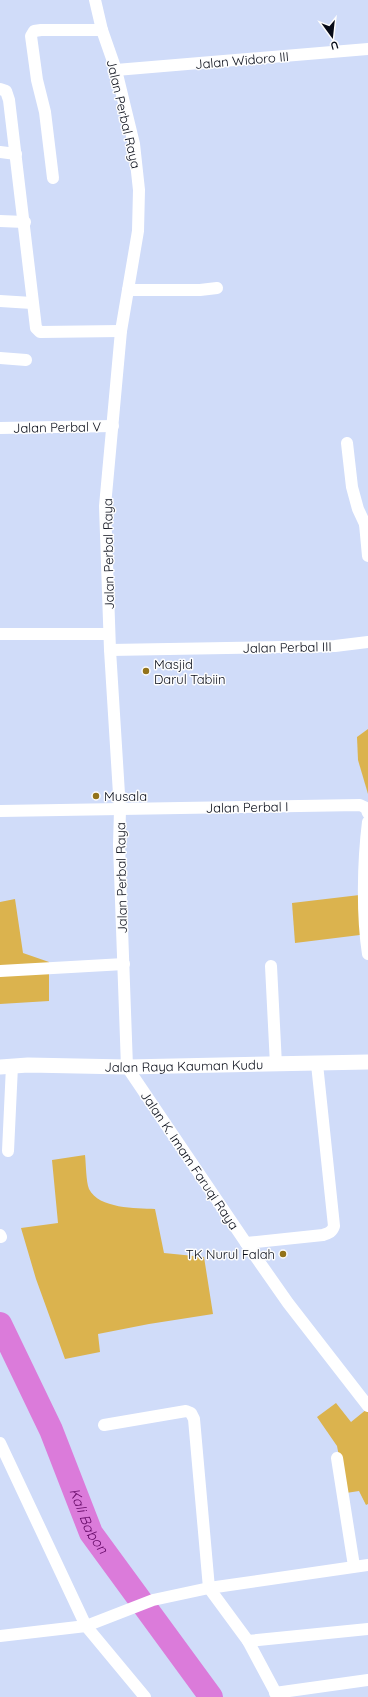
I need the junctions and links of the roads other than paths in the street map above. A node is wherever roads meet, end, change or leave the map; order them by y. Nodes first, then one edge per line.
1 (95, 0) edge
2 (102, 30) junction
3 (368, 49) edge
4 (116, 70) junction
5 (0, 89) edge
6 (0, 152) edge
7 (16, 154) junction
8 (53, 178) dead end
9 (0, 221) edge
10 (25, 222) junction
11 (217, 288) dead end
12 (128, 290) junction
13 (0, 301) edge
14 (32, 303) junction
15 (122, 331) junction
16 (0, 358) edge
17 (26, 360) dead end
18 (113, 426) junction
19 (0, 428) edge
20 (347, 444) dead end
21 (367, 524) edge
22 (368, 556) edge
23 (0, 634) edge
24 (109, 634) junction
25 (368, 642) edge
26 (110, 650) junction
27 (120, 810) junction
28 (0, 811) edge
29 (368, 813) edge
30 (368, 822) edge
31 (368, 954) edge
32 (124, 964) junction
33 (271, 966) dead end
34 (0, 971) edge
35 (368, 1062) edge
36 (317, 1064) junction
37 (276, 1065) junction
38 (6, 1066) edge
39 (127, 1067) junction
40 (8, 1151) dead end
41 (246, 1243) junction
42 (368, 1406) edge
43 (104, 1425) dead end
44 (0, 1443) edge
45 (337, 1458) dead end
46 (368, 1565) edge
47 (354, 1566) junction
48 (209, 1588) junction
49 (91, 1624) junction
50 (368, 1629) edge
51 (0, 1636) edge
52 (248, 1641) junction
53 (368, 1680) edge
54 (276, 1695) edge
55 (145, 1697) edge

1 - 2 street, Jalan Perbal Raya
2 - 4 street, Jalan Perbal Raya
2 - 8 street
3 - 4 street, Jalan Widoro III
4 - 12 street, Jalan Perbal Raya
5 - 7 street
6 - 7 street
7 - 10 street
9 - 10 street
10 - 14 street
11 - 12 street
12 - 15 street, Jalan Perbal Raya
13 - 14 street
14 - 15 street
15 - 18 street, Jalan Perbal Raya
16 - 17 street
18 - 19 street, Jalan Perbal V
18 - 24 street, Jalan Perbal Raya
20 - 21 street
21 - 22 street
23 - 24 street
24 - 26 street, Jalan Perbal Raya
25 - 26 street, Jalan Perbal III
26 - 27 street, Jalan Perbal Raya
27 - 28 street, Jalan Perbal I
27 - 29 street, Jalan Perbal I
27 - 32 street, Jalan Perbal Raya
30 - 31 street
32 - 34 street
32 - 39 street, Jalan Perbal Raya
33 - 37 street
35 - 36 street, Jalan Raya Kauman Kudu
36 - 37 street, Jalan Raya Kauman Kudu
36 - 41 street
37 - 39 street, Jalan Raya Kauman Kudu
38 - 39 street, Jalan Raya Kauman Kudu
38 - 40 street
39 - 41 street, Jalan K. Imam Faruqi Raya
41 - 42 street, Jalan K. Imam Faruqi Raya
43 - 48 street
44 - 49 street
45 - 47 street
46 - 47 street
47 - 48 street
48 - 49 street
48 - 52 street
49 - 51 street
49 - 55 street
50 - 52 street
52 - 54 street
53 - 54 street

